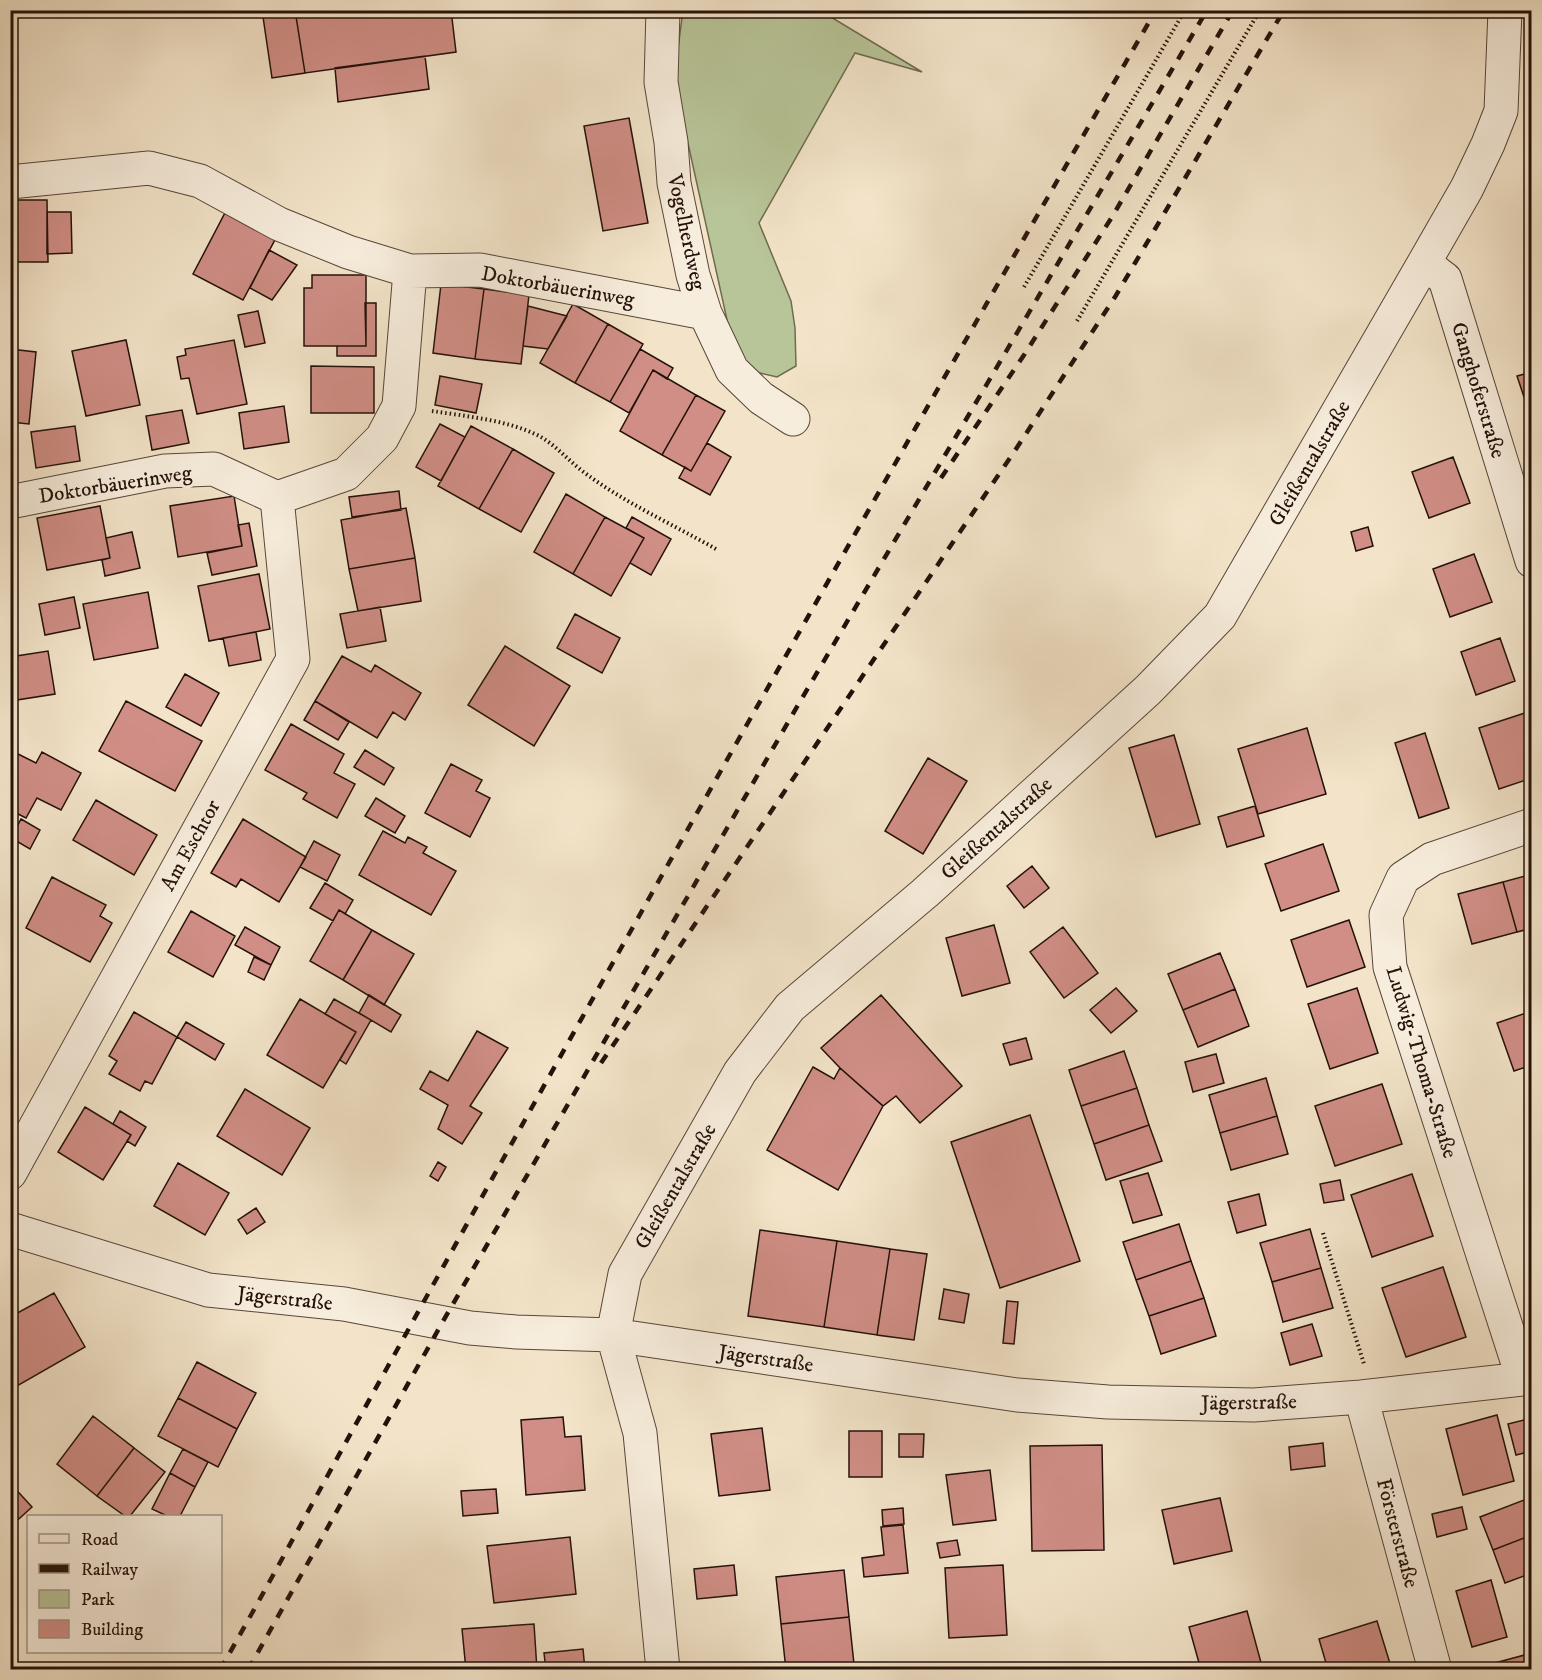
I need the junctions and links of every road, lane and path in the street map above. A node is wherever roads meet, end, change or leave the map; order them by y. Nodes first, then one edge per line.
1 (663, 10) edge
2 (1185, 10) edge
3 (1260, 10) edge
4 (1505, 10) edge
5 (10, 182) edge
6 (1424, 263) junction
7 (410, 271) junction
8 (1024, 287) dead end
9 (705, 313) junction
10 (1077, 321) dead end
11 (399, 406) junction
12 (793, 419) dead end
13 (277, 498) junction
14 (10, 502) edge
15 (716, 549) dead end
16 (1532, 561) edge
17 (1532, 825) edge
18 (10, 1173) edge
19 (10, 1229) edge
20 (1323, 1233) dead end
21 (613, 1335) junction
22 (1527, 1378) edge
23 (1368, 1397) junction
24 (663, 1670) edge
25 (1435, 1670) edge

1 - 9 street, Vogelherdweg
2 - 8 path
3 - 10 path
4 - 6 street, Gleißentalstraße
5 - 7 street, Doktorbäuerinweg
6 - 16 street, Ganghoferstraße
6 - 21 street, Gleißentalstraße
7 - 9 street, Doktorbäuerinweg
7 - 11 street
9 - 12 street, Vogelherdweg
11 - 13 street
11 - 15 path
13 - 14 street, Doktorbäuerinweg
13 - 18 street, Am Eschtor
17 - 22 street, Ludwig-Thoma-Straße
19 - 21 street, Jägerstraße
20 - 23 path
21 - 23 street, Jägerstraße
21 - 24 street, Gleißentalstraße
22 - 23 street, Jägerstraße
23 - 25 street, Försterstraße

